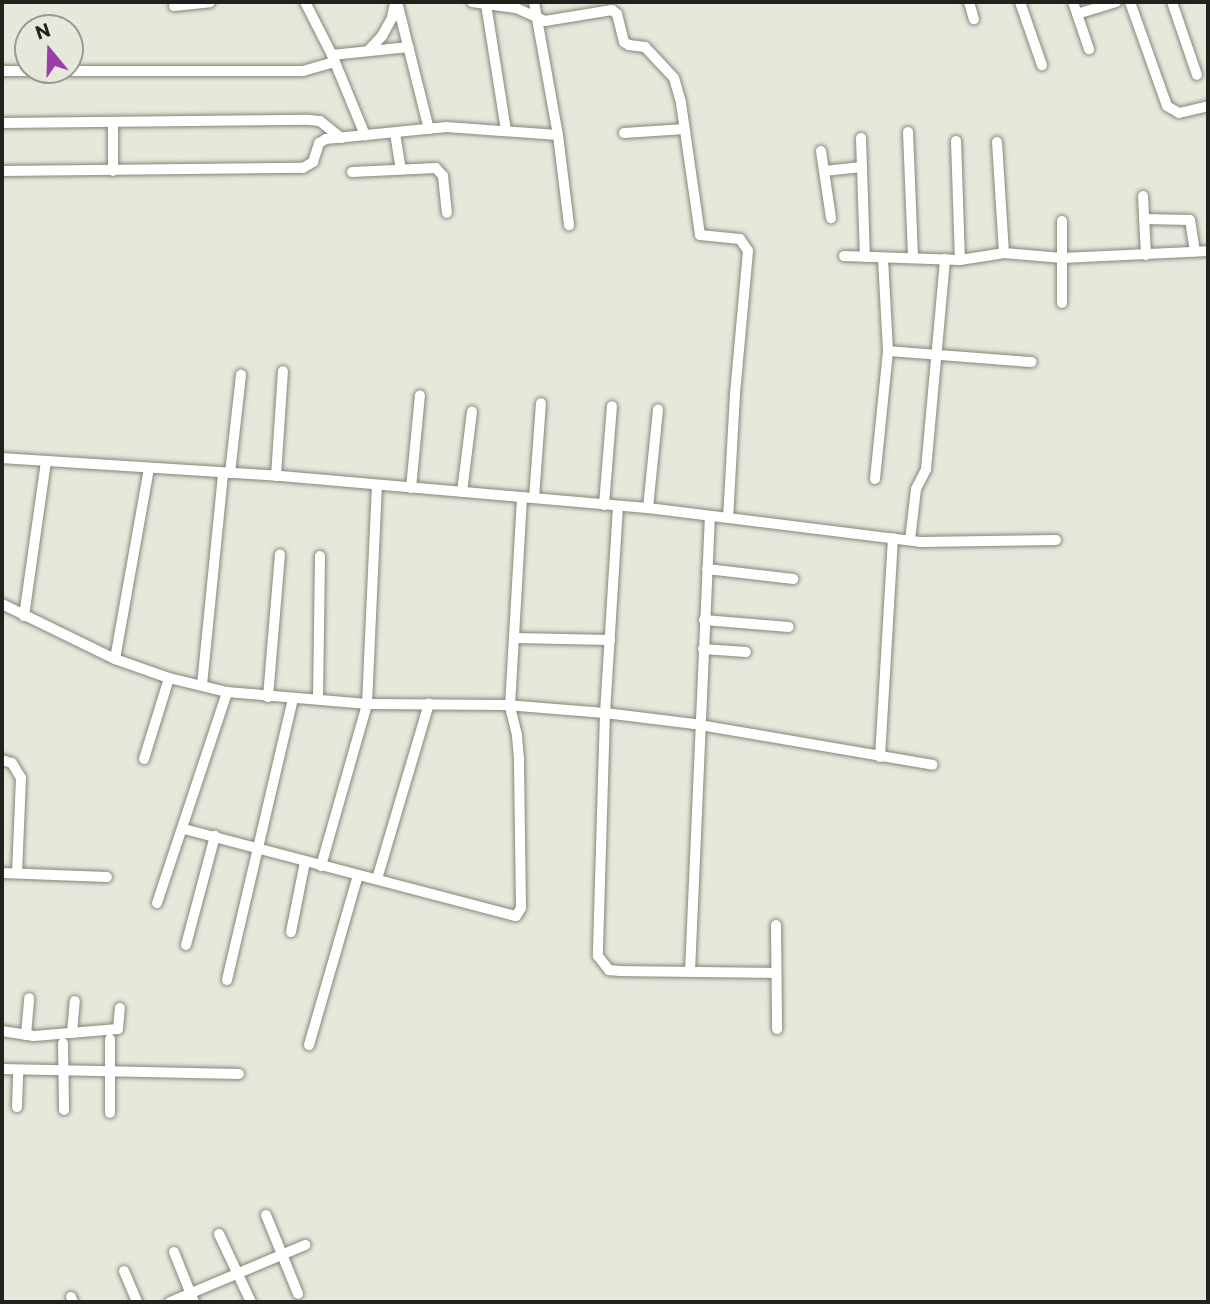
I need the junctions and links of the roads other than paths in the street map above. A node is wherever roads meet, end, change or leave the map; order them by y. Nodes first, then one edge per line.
1 (210, 2) edge
2 (306, 2) edge
3 (396, 2) edge
4 (472, 2) edge
5 (534, 2) edge
6 (969, 2) edge
7 (1020, 2) edge
8 (1073, 2) edge
9 (1115, 2) edge
10 (1130, 2) edge
11 (1172, 2) edge
12 (486, 4) junction
13 (174, 6) dead end
14 (1077, 14) junction
15 (974, 19) dead end
16 (538, 21) junction
17 (409, 47) junction
18 (1089, 50) dead end
19 (368, 51) junction
20 (334, 58) junction
21 (1042, 65) dead end
22 (2, 71) edge
23 (1197, 75) dead end
24 (1206, 107) dead end
25 (113, 122) junction
26 (2, 123) edge
27 (429, 129) junction
28 (685, 129) junction
29 (506, 130) junction
30 (908, 132) dead end
31 (395, 133) junction
32 (624, 133) dead end
33 (365, 135) junction
34 (558, 135) junction
35 (341, 138) junction
36 (861, 138) dead end
37 (956, 141) dead end
38 (997, 142) dead end
39 (821, 151) dead end
40 (862, 167) junction
41 (401, 170) junction
42 (2, 171) edge
43 (113, 171) junction
44 (824, 171) junction
45 (352, 172) dead end
46 (1143, 196) dead end
47 (447, 213) dead end
48 (831, 218) dead end
49 (1144, 219) junction
50 (1062, 221) dead end
51 (569, 225) dead end
52 (1208, 251) edge
53 (1195, 252) junction
54 (1004, 253) junction
55 (1146, 255) junction
56 (844, 256) dead end
57 (865, 257) junction
58 (883, 258) junction
59 (913, 258) junction
60 (1062, 258) junction
61 (945, 259) junction
62 (960, 260) junction
63 (1062, 303) dead end
64 (888, 351) junction
65 (938, 355) junction
66 (1032, 362) dead end
67 (283, 371) dead end
68 (241, 375) dead end
69 (420, 395) dead end
70 (541, 403) dead end
71 (612, 406) dead end
72 (658, 410) dead end
73 (472, 412) dead end
74 (2, 458) edge
75 (46, 462) junction
76 (149, 468) junction
77 (227, 473) junction
78 (276, 476) junction
79 (875, 479) dead end
80 (377, 486) junction
81 (411, 488) junction
82 (462, 492) junction
83 (528, 498) junction
84 (604, 505) junction
85 (618, 506) junction
86 (648, 509) junction
87 (710, 516) junction
88 (728, 518) junction
89 (893, 538) junction
90 (910, 540) junction
91 (1056, 540) dead end
92 (279, 555) dead end
93 (320, 556) dead end
94 (707, 569) junction
95 (793, 579) dead end
96 (2, 604) edge
97 (24, 616) junction
98 (704, 620) junction
99 (789, 627) dead end
100 (514, 638) junction
101 (610, 640) junction
102 (703, 649) junction
103 (747, 652) dead end
104 (115, 659) junction
105 (169, 678) junction
106 (202, 685) junction
107 (227, 692) junction
108 (268, 697) junction
109 (293, 699) junction
110 (318, 699) junction
111 (367, 704) junction
112 (429, 704) junction
113 (510, 706) junction
114 (605, 713) junction
115 (699, 725) junction
116 (880, 757) junction
117 (144, 758) dead end
118 (2, 760) edge
119 (933, 765) dead end
120 (184, 829) junction
121 (215, 836) junction
122 (259, 850) junction
123 (306, 862) junction
124 (321, 866) junction
125 (2, 873) edge
126 (17, 873) junction
127 (358, 875) junction
128 (107, 877) dead end
129 (377, 879) junction
130 (157, 903) dead end
131 (776, 925) dead end
132 (291, 932) dead end
133 (186, 945) dead end
134 (690, 972) junction
135 (776, 973) junction
136 (228, 980) dead end
137 (29, 998) dead end
138 (75, 1001) dead end
139 (120, 1008) dead end
140 (777, 1029) dead end
141 (2, 1031) edge
142 (72, 1033) junction
143 (26, 1035) junction
144 (110, 1039) dead end
145 (63, 1043) dead end
146 (309, 1045) dead end
147 (2, 1069) edge
148 (18, 1069) junction
149 (64, 1070) junction
150 (110, 1071) junction
151 (239, 1074) dead end
152 (17, 1107) dead end
153 (64, 1110) dead end
154 (110, 1113) dead end
155 (265, 1215) dead end
156 (219, 1234) dead end
157 (305, 1245) dead end
158 (174, 1252) dead end
159 (282, 1255) junction
160 (124, 1271) dead end
161 (238, 1273) junction
162 (298, 1294) dead end
163 (192, 1298) edge
164 (137, 1302) edge
165 (170, 1302) edge
166 (251, 1302) edge

1 - 13 street
2 - 20 street
3 - 17 street
3 - 19 street
4 - 12 street
5 - 16 street
6 - 15 street
7 - 21 street
8 - 14 street
9 - 14 street
10 - 24 street
11 - 23 street
12 - 16 street
12 - 29 street
14 - 18 street
16 - 28 street
16 - 34 street
17 - 19 street
17 - 27 street
19 - 20 street
20 - 22 street
20 - 33 street
25 - 26 street
25 - 35 street
25 - 43 street
27 - 29 street
27 - 31 street
28 - 32 street
28 - 88 street
29 - 34 street
30 - 59 street
31 - 33 street
31 - 41 street
33 - 35 street
34 - 51 street
35 - 43 street
36 - 40 street
37 - 62 street
38 - 54 street
39 - 44 street
40 - 44 street
40 - 57 street
41 - 45 street
41 - 47 street
42 - 43 street
44 - 48 street
46 - 49 street
49 - 53 street
49 - 55 street
50 - 60 street
52 - 53 street
53 - 55 street
54 - 60 street
54 - 62 street
55 - 60 street
56 - 57 street
57 - 58 street
58 - 59 street
58 - 64 street
59 - 61 street
60 - 63 street
61 - 62 street
61 - 65 street
64 - 65 street
64 - 79 street
65 - 66 street
65 - 90 street
67 - 78 street
68 - 77 street
69 - 81 street
70 - 83 street
71 - 84 street
72 - 86 street
73 - 82 street
74 - 75 street
75 - 76 street
75 - 97 street
76 - 77 street
76 - 104 street
77 - 78 street
77 - 106 street
78 - 80 street
80 - 81 street
80 - 111 street
81 - 82 street
82 - 83 street
83 - 84 street
83 - 100 street
84 - 85 street
85 - 86 street
85 - 101 street
86 - 87 street
87 - 88 street
87 - 94 street
88 - 89 street
89 - 90 street
89 - 116 street
90 - 91 street
92 - 108 street
93 - 110 street
94 - 95 street
94 - 98 street
96 - 97 street
97 - 104 street
98 - 99 street
98 - 102 street
100 - 101 street
100 - 113 street
101 - 114 street
102 - 103 street
102 - 115 street
104 - 105 street
105 - 106 street
105 - 117 street
106 - 107 street
107 - 108 street
107 - 120 street
108 - 109 street
109 - 110 street
109 - 122 street
110 - 111 street
111 - 112 street
111 - 124 street
112 - 113 street
112 - 129 street
113 - 114 street
113 - 129 street
114 - 115 street
114 - 134 street
115 - 116 street
115 - 134 street
116 - 119 street
118 - 126 street
120 - 121 street
120 - 130 street
121 - 122 street
121 - 133 street
122 - 123 street
122 - 136 street
123 - 124 street
123 - 132 street
124 - 127 street
125 - 126 street
126 - 128 street
127 - 129 street
127 - 146 street
131 - 135 street
134 - 135 street
135 - 140 street
137 - 143 street
138 - 142 street
139 - 142 street
141 - 143 street
142 - 143 street
144 - 150 street
145 - 149 street
147 - 148 street
148 - 149 street
148 - 152 street
149 - 150 street
149 - 153 street
150 - 151 street
150 - 154 street
155 - 159 street
156 - 161 street
157 - 159 street
158 - 163 street
159 - 161 street
159 - 162 street
160 - 164 street
161 - 163 street
161 - 166 street
163 - 165 street

